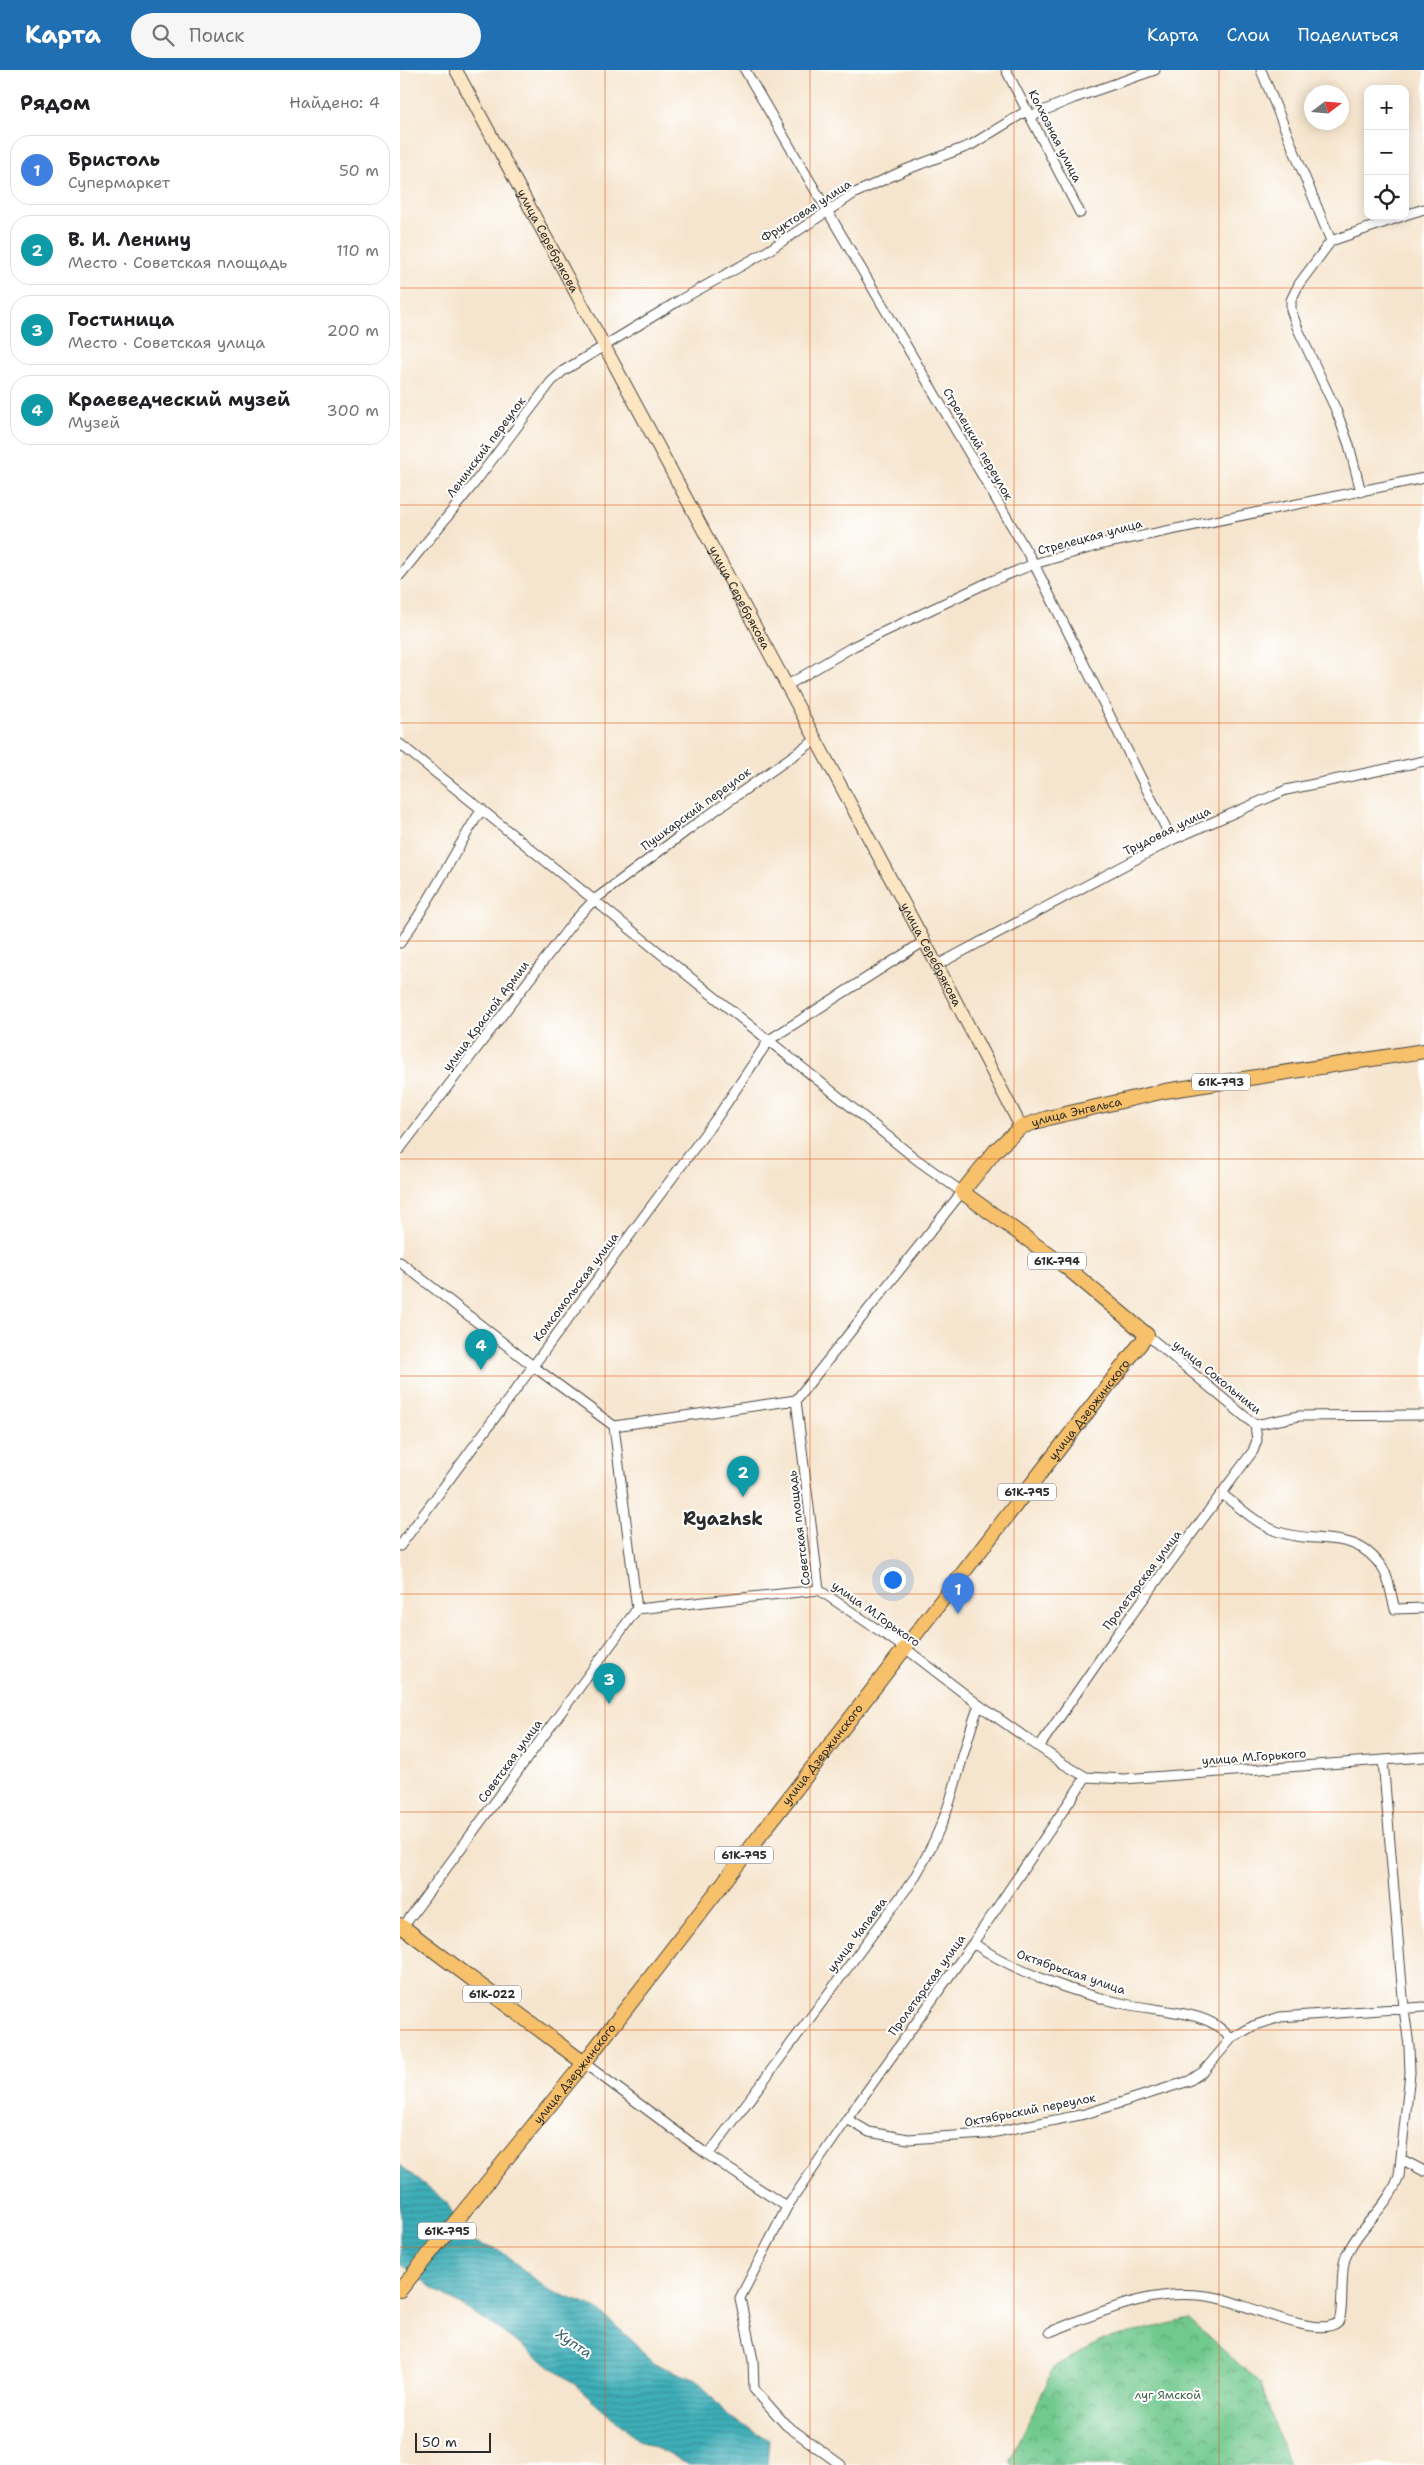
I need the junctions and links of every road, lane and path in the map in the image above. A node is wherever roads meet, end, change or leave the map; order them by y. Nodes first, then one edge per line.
1 (456, 70) edge
2 (745, 70) edge
3 (1006, 70) edge
4 (1155, 70) edge
5 (1261, 70) edge
6 (1029, 113) junction
7 (1424, 209) edge
8 (827, 212) junction
9 (1080, 213) dead end
10 (1409, 214) edge
11 (1392, 220) edge
12 (1331, 241) junction
13 (604, 347) junction
14 (1424, 478) edge
15 (1361, 492) junction
16 (1034, 564) junction
17 (400, 575) edge
18 (786, 686) junction
19 (814, 740) junction
20 (400, 744) edge
21 (1424, 761) edge
22 (482, 809) junction
23 (1172, 840) junction
24 (594, 900) junction
25 (923, 942) junction
26 (400, 944) edge
27 (937, 966) junction
28 (769, 1040) junction
29 (1424, 1050) edge
30 (1021, 1127) junction
31 (400, 1148) edge
32 (962, 1192) junction
33 (400, 1262) edge
34 (1147, 1335) junction
35 (533, 1366) junction
36 (796, 1400) junction
37 (1424, 1415) edge
38 (1255, 1425) junction
39 (614, 1426) junction
40 (1222, 1494) junction
41 (400, 1546) edge
42 (820, 1590) junction
43 (1424, 1608) edge
44 (637, 1610) junction
45 (905, 1648) junction
46 (979, 1706) junction
47 (1039, 1747) junction
48 (1424, 1757) edge
49 (1383, 1760) junction
50 (1086, 1777) junction
51 (402, 1926) edge
52 (973, 1943) junction
53 (1424, 2007) edge
54 (1404, 2009) junction
55 (1231, 2039) junction
56 (584, 2063) junction
57 (846, 2119) junction
58 (708, 2155) junction
59 (1402, 2159) junction
60 (1424, 2171) edge
61 (787, 2207) junction
62 (400, 2290) edge
63 (1050, 2332) dead end
64 (840, 2465) edge

1 - 13 main road, улица Серебрякова
2 - 8 street, Стрелецкий переулок
3 - 6 street, Колхозная улица
4 - 6 street, Фруктовая улица
5 - 12 street
6 - 8 street, Фруктовая улица
6 - 9 street, Колхозная улица
7 - 10 street
8 - 13 street, Фруктовая улица
8 - 16 street, Стрелецкий переулок
11 - 12 street
12 - 15 street
13 - 17 street, Ленинский переулок
13 - 18 main road, улица Серебрякова
14 - 15 street, Стрелецкая улица
15 - 16 street, Стрелецкая улица
16 - 18 street, Стрелецкая улица
16 - 23 street, Стрелецкий переулок
18 - 19 main road, улица Серебрякова
19 - 24 street, Пушкарский переулок
19 - 25 main road, улица Серебрякова
20 - 22 street
21 - 23 street, Трудовая улица
22 - 24 street
22 - 26 street
23 - 27 street, Трудовая улица
24 - 28 street
24 - 31 street, улица Красной Армии
25 - 27 main road, улица Серебрякова
25 - 28 street
27 - 30 main road, улица Серебрякова
28 - 32 street
28 - 35 street, Комсомольская улица
29 - 30 main road, улица Энгельса / 61К-793
30 - 32 main road, улица Энгельса / 61К-793
32 - 34 main road, 61К-794
32 - 36 street, улица Энгельса
33 - 35 street
34 - 38 street, улица Сокольники
34 - 45 main road, улица Дзержинского / 61К-795
35 - 39 street
35 - 41 street, Комсомольская улица
36 - 39 street
36 - 42 street, Советская площадь
37 - 38 street, улица Сокольники
38 - 40 street, Пролетарская улица
39 - 44 street
40 - 43 street
40 - 47 street, Пролетарская улица
42 - 44 street, Советская площадь
42 - 45 street, улица М.Горького
44 - 51 street, Советская улица
45 - 46 street, улица М.Горького
45 - 56 main road, улица Дзержинского / 61К-795
46 - 47 street, улица М.Горького
46 - 58 street, улица Чапаева
47 - 50 street, улица М.Горького
48 - 49 street, улица М.Горького
49 - 50 street, улица М.Горького
49 - 54 street
50 - 52 street, Пролетарская улица
51 - 56 main road, 61К-022
52 - 55 street, Октябрьская улица
52 - 57 street, Пролетарская улица
53 - 54 street
54 - 55 street
54 - 59 street
55 - 57 street, Октябрьский переулок
56 - 58 street
56 - 62 main road, улица Дзержинского / 61К-795
57 - 61 street, Пролетарская улица
58 - 61 street
59 - 60 street
59 - 63 street
61 - 64 street, Пролетарская улица

